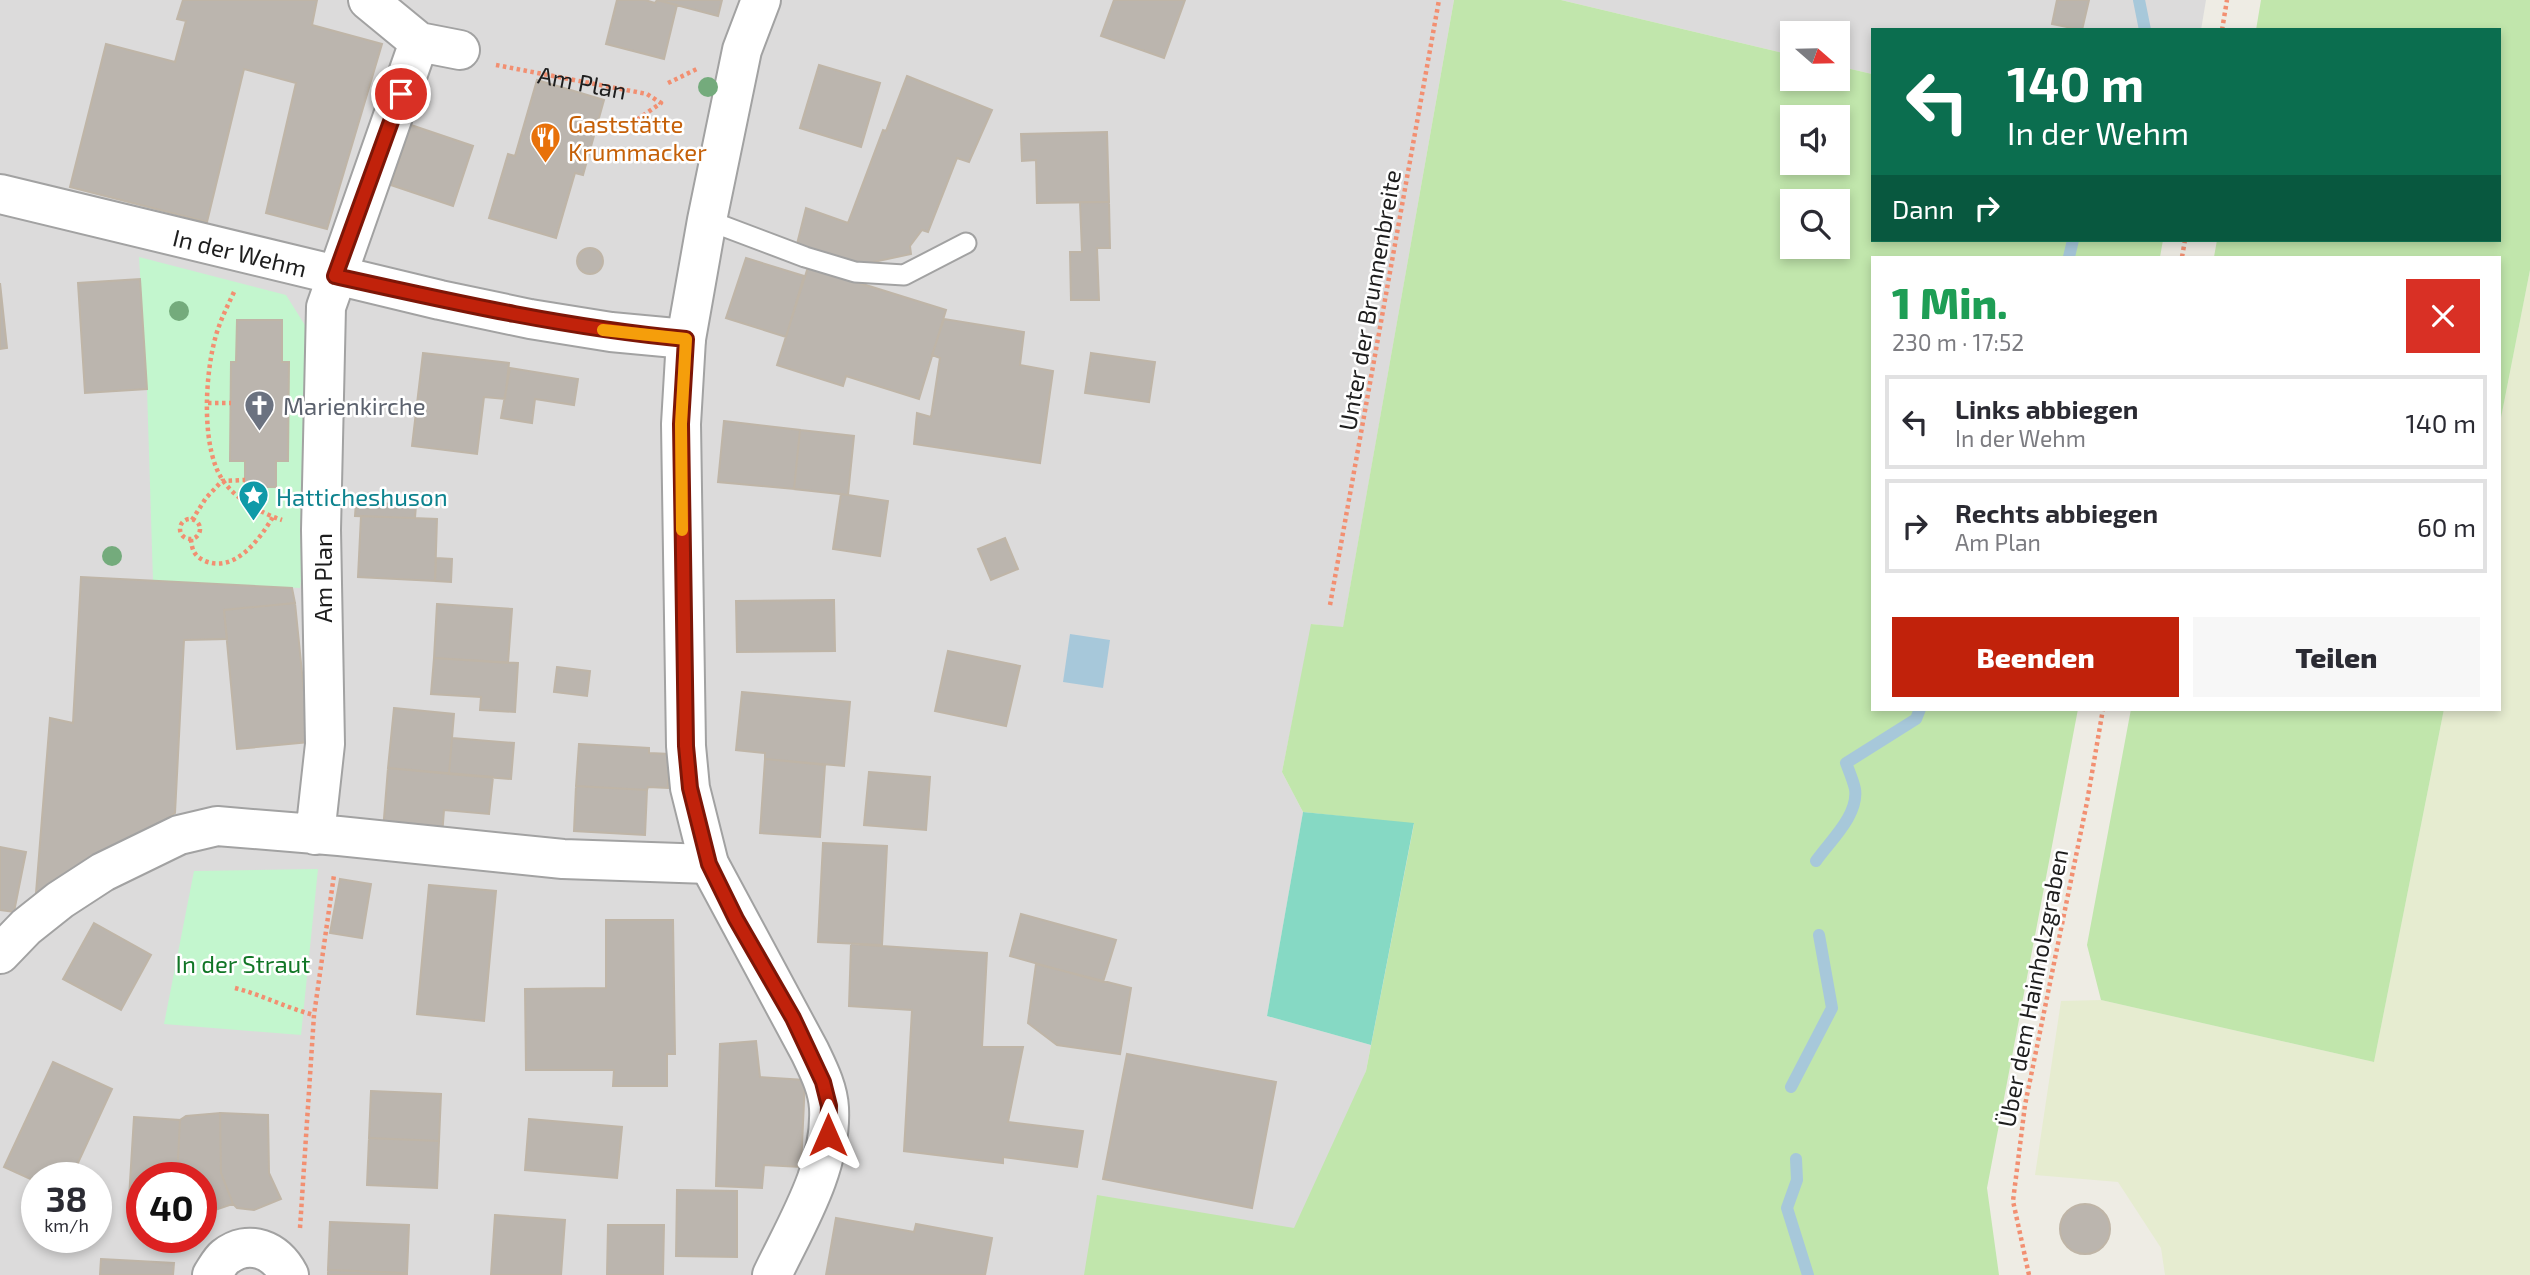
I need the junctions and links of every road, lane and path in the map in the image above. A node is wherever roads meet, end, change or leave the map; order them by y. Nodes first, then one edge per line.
1 (368, 0) edge
2 (761, 0) edge
3 (1439, 0) edge
4 (2227, 0) edge
5 (2222, 28) edge
6 (419, 42) junction
7 (460, 50) joint
8 (628, 118) dead end
9 (0, 194) edge
10 (707, 220) junction
11 (966, 243) dead end
12 (256, 256) junction
13 (335, 276) junction
14 (686, 339) junction
15 (208, 403) junction
16 (231, 403) dead end
17 (222, 481) junction
18 (245, 481) dead end
19 (273, 517) junction
20 (192, 520) junction
21 (321, 530) junction
22 (191, 539) junction
23 (1331, 605) dead end
24 (2103, 711) edge
25 (327, 835) junction
26 (709, 864) junction
27 (0, 954) edge
28 (235, 988) dead end
29 (314, 1015) junction
30 (285, 1268) edge
31 (212, 1275) edge
32 (772, 1275) edge
33 (2029, 1275) edge

1 - 6 street
2 - 10 street
3 - 23 path, Unter der Brunnenbreite
4 - 5 path
6 - 7 street
6 - 13 street, Am Plan
7 - 8 path, Am Plan
9 - 12 street, In der Wehm
10 - 11 lane
10 - 14 street
12 - 13 street, In der Wehm
12 - 15 path
13 - 14 street, In der Wehm
13 - 21 street, Am Plan
14 - 26 street
15 - 16 path
15 - 17 path
17 - 18 path
17 - 19 path
17 - 20 path
19 - 21 path
19 - 22 path
20 - 22 path
20 - 22 path
21 - 25 street, Am Plan
24 - 33 path, Über dem Hainholzgraben
25 - 26 street
25 - 27 street
25 - 29 path
26 - 32 street
28 - 29 path
29 - 30 path
30 - 31 street

